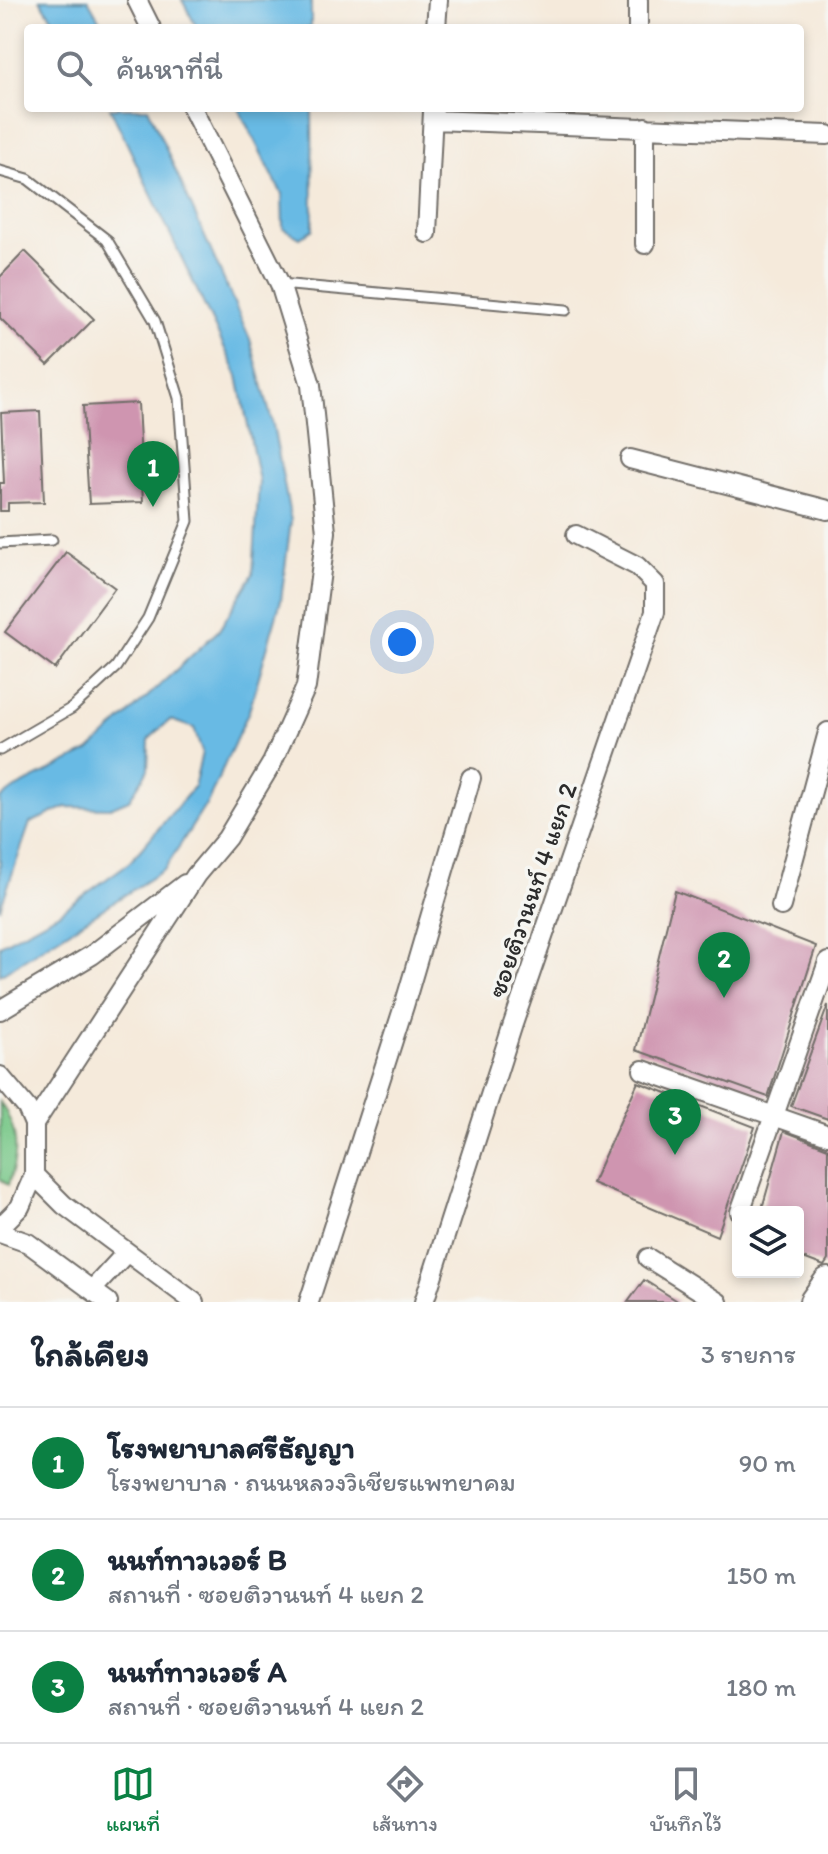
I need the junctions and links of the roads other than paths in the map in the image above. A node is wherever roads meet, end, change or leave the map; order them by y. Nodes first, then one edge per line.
1 (137, 0) edge
2 (438, 0) edge
3 (638, 0) edge
4 (149, 24) edge
5 (436, 24) edge
6 (638, 24) edge
7 (194, 112) edge
8 (639, 112) edge
9 (433, 114) edge
10 (641, 127) junction
11 (828, 135) edge
12 (0, 171) edge
13 (427, 233) dead end
14 (645, 244) dead end
15 (280, 284) junction
16 (566, 310) dead end
17 (630, 459) dead end
18 (828, 510) edge
19 (576, 535) dead end
20 (52, 540) dead end
21 (0, 543) edge
22 (828, 732) edge
23 (0, 750) edge
24 (471, 778) dead end
25 (196, 875) junction
26 (781, 906) dead end
27 (828, 962) edge
28 (0, 1010) edge
29 (643, 1070) dead end
30 (0, 1076) edge
31 (774, 1115) junction
32 (34, 1124) junction
33 (828, 1135) edge
34 (34, 1175) junction
35 (742, 1206) edge
36 (0, 1230) edge
37 (126, 1253) junction
38 (648, 1258) dead end
39 (828, 1282) edge
40 (88, 1296) edge
41 (108, 1302) edge
42 (194, 1302) edge
43 (309, 1302) edge
44 (424, 1302) edge
45 (718, 1302) edge
46 (814, 1302) edge

1 - 4 street
2 - 5 street
3 - 6 street
7 - 15 street
8 - 10 street
9 - 10 street
9 - 13 street
10 - 11 street
10 - 14 street
12 - 23 lane
15 - 16 lane
15 - 25 street
17 - 18 street
19 - 44 street, ซอยติวานนท์ 4 แยก 2
20 - 21 lane
22 - 26 street
24 - 43 street
25 - 28 street
25 - 32 street
27 - 31 street
29 - 31 street
30 - 32 street
31 - 33 street
31 - 35 street
32 - 34 street
34 - 36 street
34 - 37 street
36 - 40 street
37 - 40 street
37 - 42 street
38 - 45 street
39 - 46 main road
40 - 41 street

